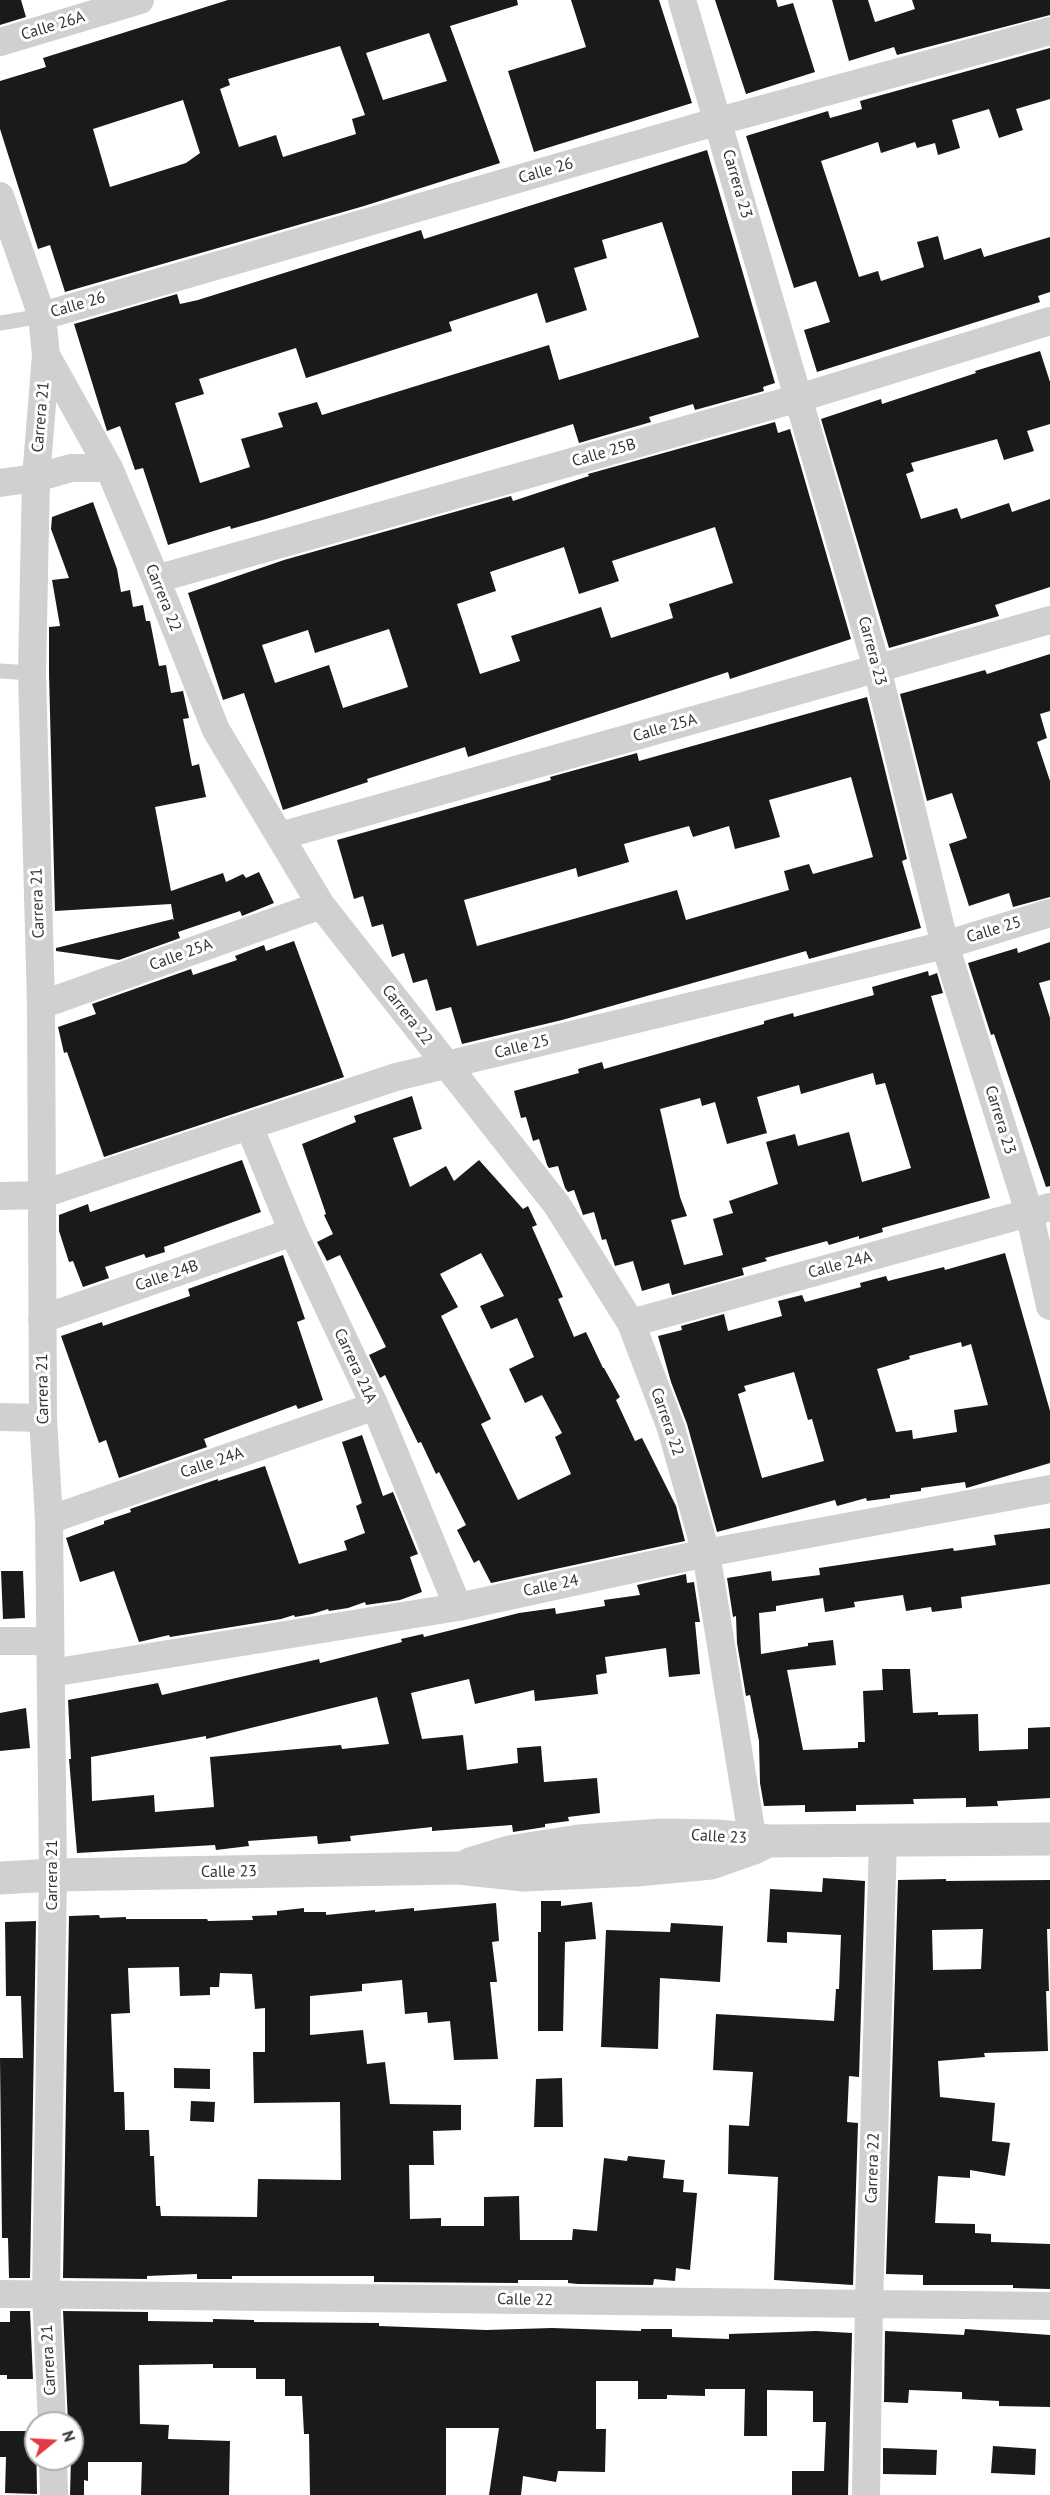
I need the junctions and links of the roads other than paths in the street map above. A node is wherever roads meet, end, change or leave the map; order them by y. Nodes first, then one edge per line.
1 (140, 0) edge
2 (682, 0) edge
3 (1050, 31) edge
4 (0, 42) edge
5 (719, 121) junction
6 (0, 196) edge
7 (42, 316) junction
8 (1050, 321) edge
9 (0, 323) edge
10 (46, 355) junction
11 (799, 398) junction
12 (109, 468) junction
13 (36, 478) junction
14 (0, 483) edge
15 (156, 579) junction
16 (1050, 620) edge
17 (878, 668) junction
18 (0, 671) edge
19 (32, 673) junction
20 (280, 836) junction
21 (321, 905) junction
22 (1050, 913) edge
23 (945, 945) junction
24 (41, 1005) junction
25 (447, 1066) junction
26 (249, 1126) junction
27 (40, 1195) junction
28 (0, 1196) edge
29 (1039, 1210) edge
30 (293, 1232) junction
31 (1050, 1306) edge
32 (42, 1319) junction
33 (631, 1323) junction
34 (375, 1406) junction
35 (0, 1417) edge
36 (43, 1418) junction
37 (1050, 1489) edge
38 (49, 1520) junction
39 (706, 1553) junction
40 (458, 1606) junction
41 (0, 1641) edge
42 (50, 1641) junction
43 (51, 1673) junction
44 (1050, 1839) edge
45 (883, 1841) junction
46 (758, 1843) junction
47 (53, 1875) junction
48 (0, 1878) edge
49 (46, 2294) junction
50 (0, 2295) edge
51 (869, 2303) junction
52 (1050, 2306) edge
53 (51, 2411) edge
54 (53, 2471) edge
55 (54, 2495) edge
56 (866, 2495) edge

1 - 4 street, Calle 26A
2 - 5 street, Carrera 23
3 - 5 street, Calle 26
5 - 7 street, Calle 26
5 - 11 street, Carrera 23
6 - 7 street, Carrera 22
7 - 9 lane
7 - 10 street, Carrera 22
8 - 11 street, Calle 25B
10 - 12 street, Carrera 22
10 - 13 street, Carrera 21
11 - 15 street, Calle 25B
11 - 17 street, Carrera 23
12 - 13 street
12 - 15 street, Carrera 22
13 - 14 street
13 - 19 street, Carrera 21
15 - 20 street, Carrera 22
16 - 17 street, Calle 25A
17 - 20 street, Calle 25A
17 - 23 street, Carrera 23
18 - 19 lane
19 - 24 street, Carrera 21
20 - 21 street, Carrera 22
21 - 24 street, Calle 25A
21 - 25 street, Carrera 22
22 - 23 street, Calle 25
23 - 25 street, Calle 25
23 - 29 street, Carrera 23
24 - 27 street, Carrera 21
25 - 26 street, Calle 25
25 - 33 street, Carrera 22
26 - 27 street, Calle 25
26 - 30 street, Carrera 21A
27 - 28 street, Calle 25
27 - 32 street, Carrera 21
29 - 31 street, Carrera 23
29 - 33 street, Calle 24A
30 - 32 street, Calle 24B
30 - 34 street, Carrera 21A
32 - 36 street, Carrera 21
33 - 39 street, Carrera 22
34 - 38 street, Calle 24A
34 - 40 street, Carrera 21A
35 - 36 street
36 - 38 street, Carrera 21
37 - 39 street, Calle 24
38 - 42 street, Carrera 21
39 - 40 street, Calle 24
39 - 46 street, Carrera 22
40 - 43 street, Calle 24
41 - 42 street
42 - 43 street, Carrera 21
43 - 47 street, Carrera 21
44 - 45 street, Calle 23
45 - 46 street, Calle 23
45 - 51 street, Carrera 22
46 - 47 street, Calle 23
47 - 48 street, Calle 23
47 - 49 street, Carrera 21
49 - 50 street, Calle 22
49 - 51 street, Calle 22
49 - 53 street, Carrera 21
51 - 52 street, Calle 22
51 - 56 street, Carrera 22
54 - 55 street

